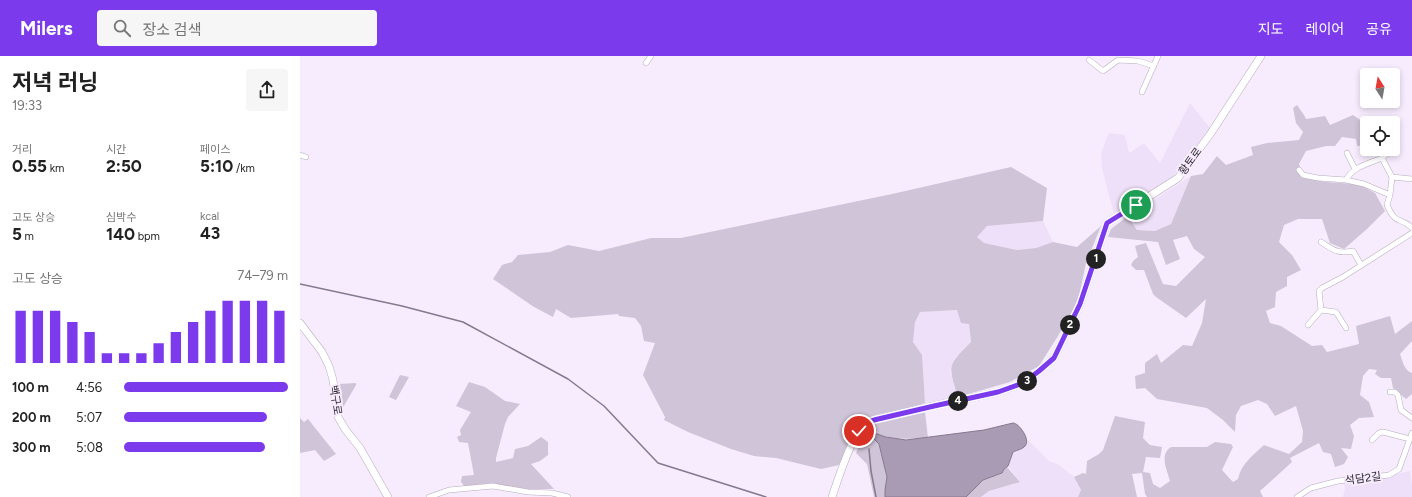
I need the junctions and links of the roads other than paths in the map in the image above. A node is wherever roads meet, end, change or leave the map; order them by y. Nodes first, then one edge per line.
1 (651, 56) edge
2 (1158, 56) edge
3 (1261, 56) edge
4 (1089, 60) dead end
5 (646, 63) dead end
6 (1154, 66) junction
7 (1142, 92) dead end
8 (1347, 153) dead end
9 (300, 155) edge
10 (1384, 156) edge
11 (306, 157) dead end
12 (1382, 158) junction
13 (1355, 169) junction
14 (1299, 170) dead end
15 (1392, 177) junction
16 (1412, 179) edge
17 (1346, 180) junction
18 (1390, 196) junction
19 (1412, 228) edge
20 (1412, 233) edge
21 (1321, 242) dead end
22 (1361, 265) junction
23 (1321, 310) junction
24 (300, 323) edge
25 (1308, 325) dead end
26 (1346, 328) dead end
27 (1390, 392) dead end
28 (1412, 418) edge
29 (1412, 434) edge
30 (1410, 439) junction
31 (1372, 440) dead end
32 (388, 497) edge
33 (429, 497) edge
34 (568, 497) edge
35 (832, 497) edge
36 (1297, 497) edge

1 - 5 street
2 - 6 street
3 - 35 main road, 황토로
4 - 6 street
6 - 7 street
8 - 13 street
9 - 11 street
10 - 12 street
12 - 13 street
12 - 15 street
13 - 17 street
14 - 17 street
15 - 16 street
15 - 18 street
17 - 18 street
18 - 19 street
20 - 22 street
21 - 22 street
22 - 23 street
23 - 25 street
23 - 26 street
24 - 32 main road, 백구로
27 - 28 street
29 - 30 street, 석담2길
30 - 31 street
30 - 36 street, 석담2길
33 - 34 street

